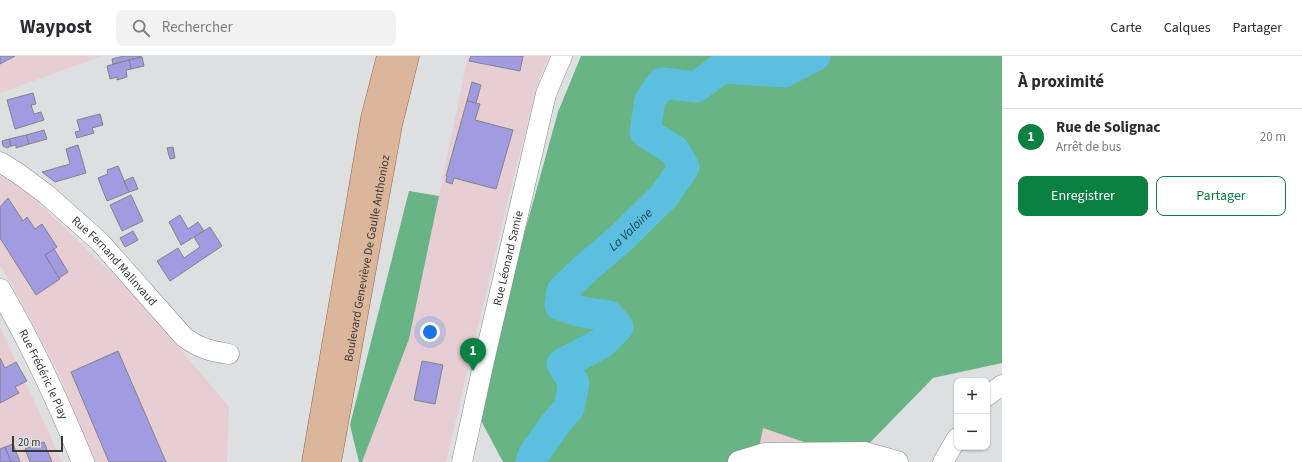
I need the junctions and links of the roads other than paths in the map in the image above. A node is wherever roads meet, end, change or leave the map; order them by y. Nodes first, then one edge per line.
1 (388, 56) edge
2 (408, 56) edge
3 (562, 56) edge
4 (0, 162) edge
5 (0, 290) edge
6 (229, 354) dead end
7 (1002, 385) edge
8 (990, 394) edge
9 (954, 443) edge
10 (870, 457) edge
11 (83, 462) edge
12 (313, 462) edge
13 (330, 462) edge
14 (462, 462) edge
15 (739, 462) edge
16 (897, 462) edge
17 (943, 462) edge

1 - 12 main road, Boulevard Geneviève De Gaulle Anthonioz
2 - 13 main road, Boulevard Geneviève De Gaulle Anthonioz
3 - 14 street, Rue Léonard Samie
4 - 6 street, Rue Fernand Malinvaud
5 - 11 street, Rue Frédéric le Play
7 - 8 street
9 - 17 street
10 - 15 street
10 - 16 street

